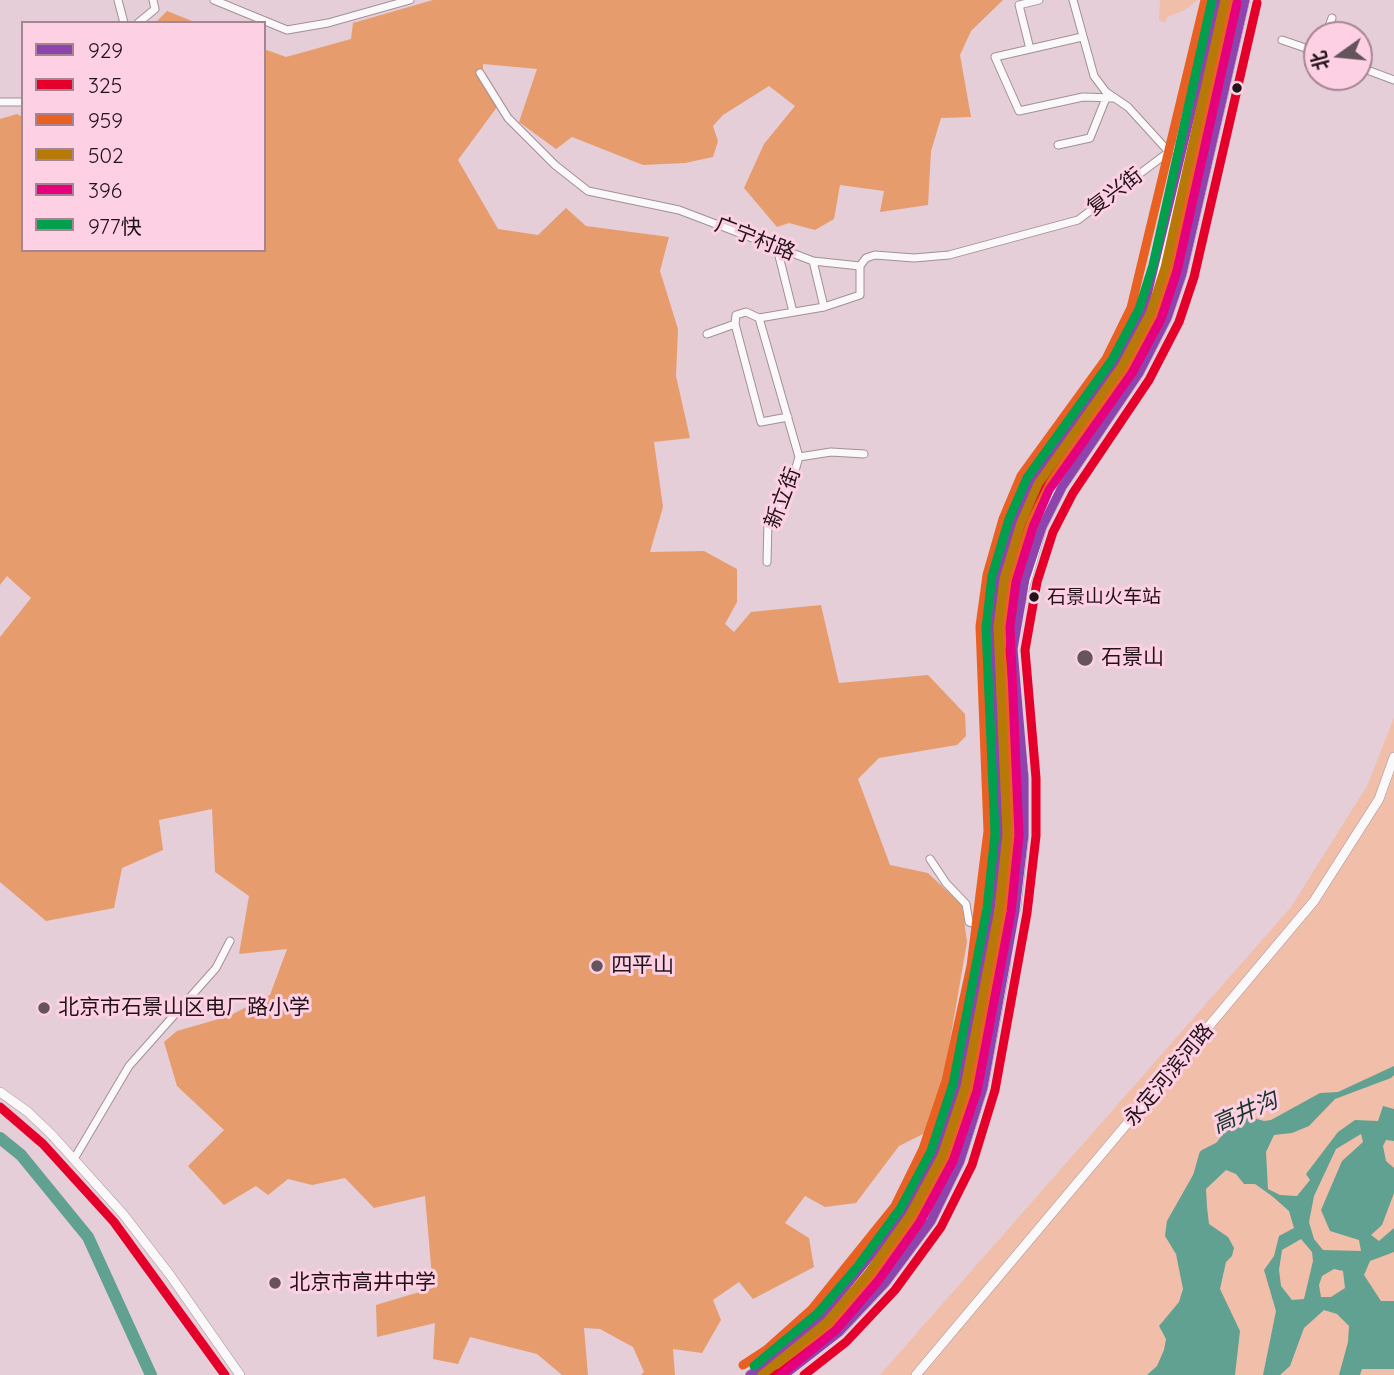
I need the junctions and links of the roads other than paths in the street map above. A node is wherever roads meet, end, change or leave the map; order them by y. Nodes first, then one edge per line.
1 (118, 0) edge
2 (153, 0) edge
3 (214, 0) edge
4 (410, 0) edge
5 (1039, 0) edge
6 (1073, 0) edge
7 (1218, 0) edge
8 (1225, 0) edge
9 (1238, 0) edge
10 (1245, 0) edge
11 (1332, 18) dead end
12 (123, 21) edge
13 (140, 21) edge
14 (265, 21) edge
15 (266, 21) edge
16 (1331, 21) edge
17 (1082, 37) junction
18 (1282, 40) dead end
19 (1303, 47) edge
20 (1030, 49) junction
21 (1373, 73) edge
22 (480, 74) dead end
23 (1394, 80) edge
24 (1106, 98) junction
25 (1115, 98) junction
26 (0, 102) edge
27 (21, 102) edge
28 (1186, 139) junction
29 (1058, 145) dead end
30 (1169, 152) junction
31 (1078, 220) joint
32 (777, 248) junction
33 (813, 261) junction
34 (860, 266) junction
35 (824, 307) junction
36 (793, 312) junction
37 (759, 318) junction
38 (735, 324) junction
39 (707, 334) dead end
40 (788, 417) junction
41 (864, 454) dead end
42 (799, 457) junction
43 (767, 562) dead end
44 (1394, 757) edge
45 (930, 859) dead end
46 (989, 929) junction
47 (230, 941) dead end
48 (0, 1092) edge
49 (74, 1159) junction
50 (240, 1375) edge
51 (750, 1375) edge
52 (762, 1375) edge
53 (776, 1375) edge
54 (784, 1375) edge
55 (916, 1375) edge

1 - 12 street
2 - 13 street
3 - 14 street
4 - 15 street
5 - 20 street
6 - 17 street
7 - 28 street
8 - 52 highway
9 - 53 highway
10 - 54 street
11 - 16 street
17 - 20 street
17 - 25 street
18 - 19 street
20 - 24 street
21 - 23 street
22 - 32 street, 广宁村路
24 - 25 street
24 - 29 street
25 - 30 street
26 - 27 street
28 - 30 street, 复兴街
28 - 46 street
30 - 31 street, 复兴街
31 - 34 street, 广宁村路
32 - 33 street, 广宁村路
32 - 36 street
33 - 34 street, 广宁村路
33 - 35 street
34 - 35 street
35 - 36 street
36 - 37 street
37 - 38 street
37 - 40 street
38 - 39 street
38 - 40 street
40 - 42 street
41 - 42 street, 新立街
42 - 43 street, 新立街
44 - 55 street, 永定河滨河路
45 - 46 street
46 - 51 street
47 - 49 street
48 - 49 street
49 - 50 street

